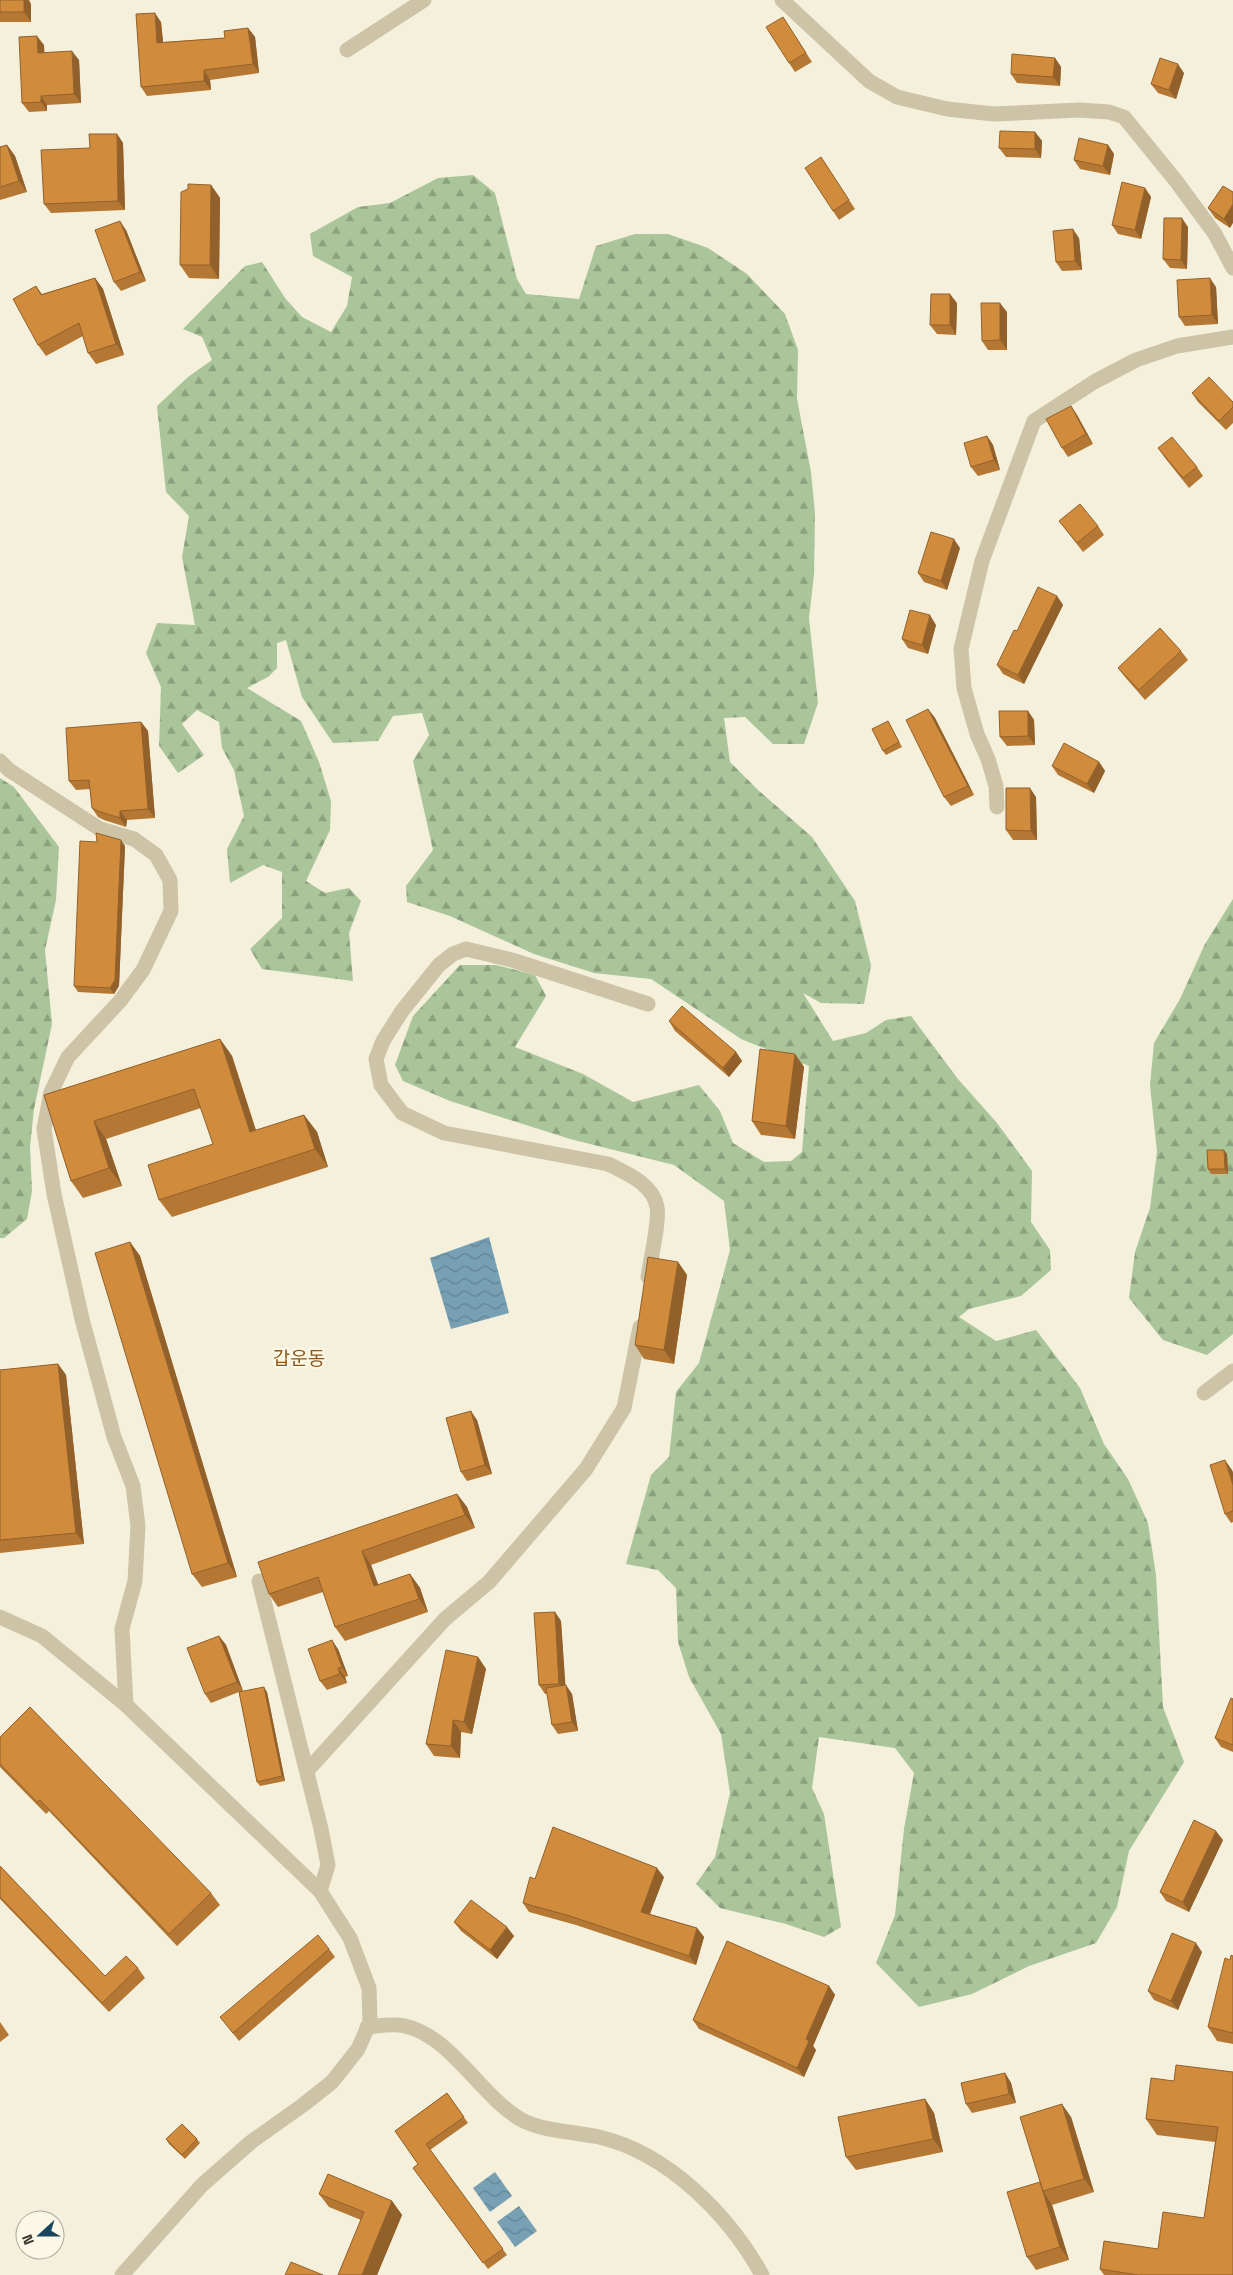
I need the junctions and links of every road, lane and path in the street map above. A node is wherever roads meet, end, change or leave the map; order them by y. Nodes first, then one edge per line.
1 (424, 0) edge
2 (782, 0) edge
3 (347, 50) dead end
4 (1233, 268) edge
5 (1233, 337) edge
6 (0, 761) edge
7 (997, 807) dead end
8 (648, 1004) dead end
9 (646, 1289) edge
10 (642, 1317) edge
11 (1233, 1371) edge
12 (1204, 1393) dead end
13 (259, 1582) edge
14 (0, 1617) edge
15 (126, 1705) junction
16 (306, 1771) junction
17 (320, 1890) junction
18 (368, 2027) junction
19 (122, 2275) edge
20 (762, 2275) edge

1 - 3 street
2 - 4 street
5 - 7 street
6 - 15 street
8 - 9 street
10 - 16 street
11 - 12 street
13 - 16 street
14 - 15 street
15 - 17 street
16 - 17 street
17 - 18 street
18 - 19 street
18 - 20 street

